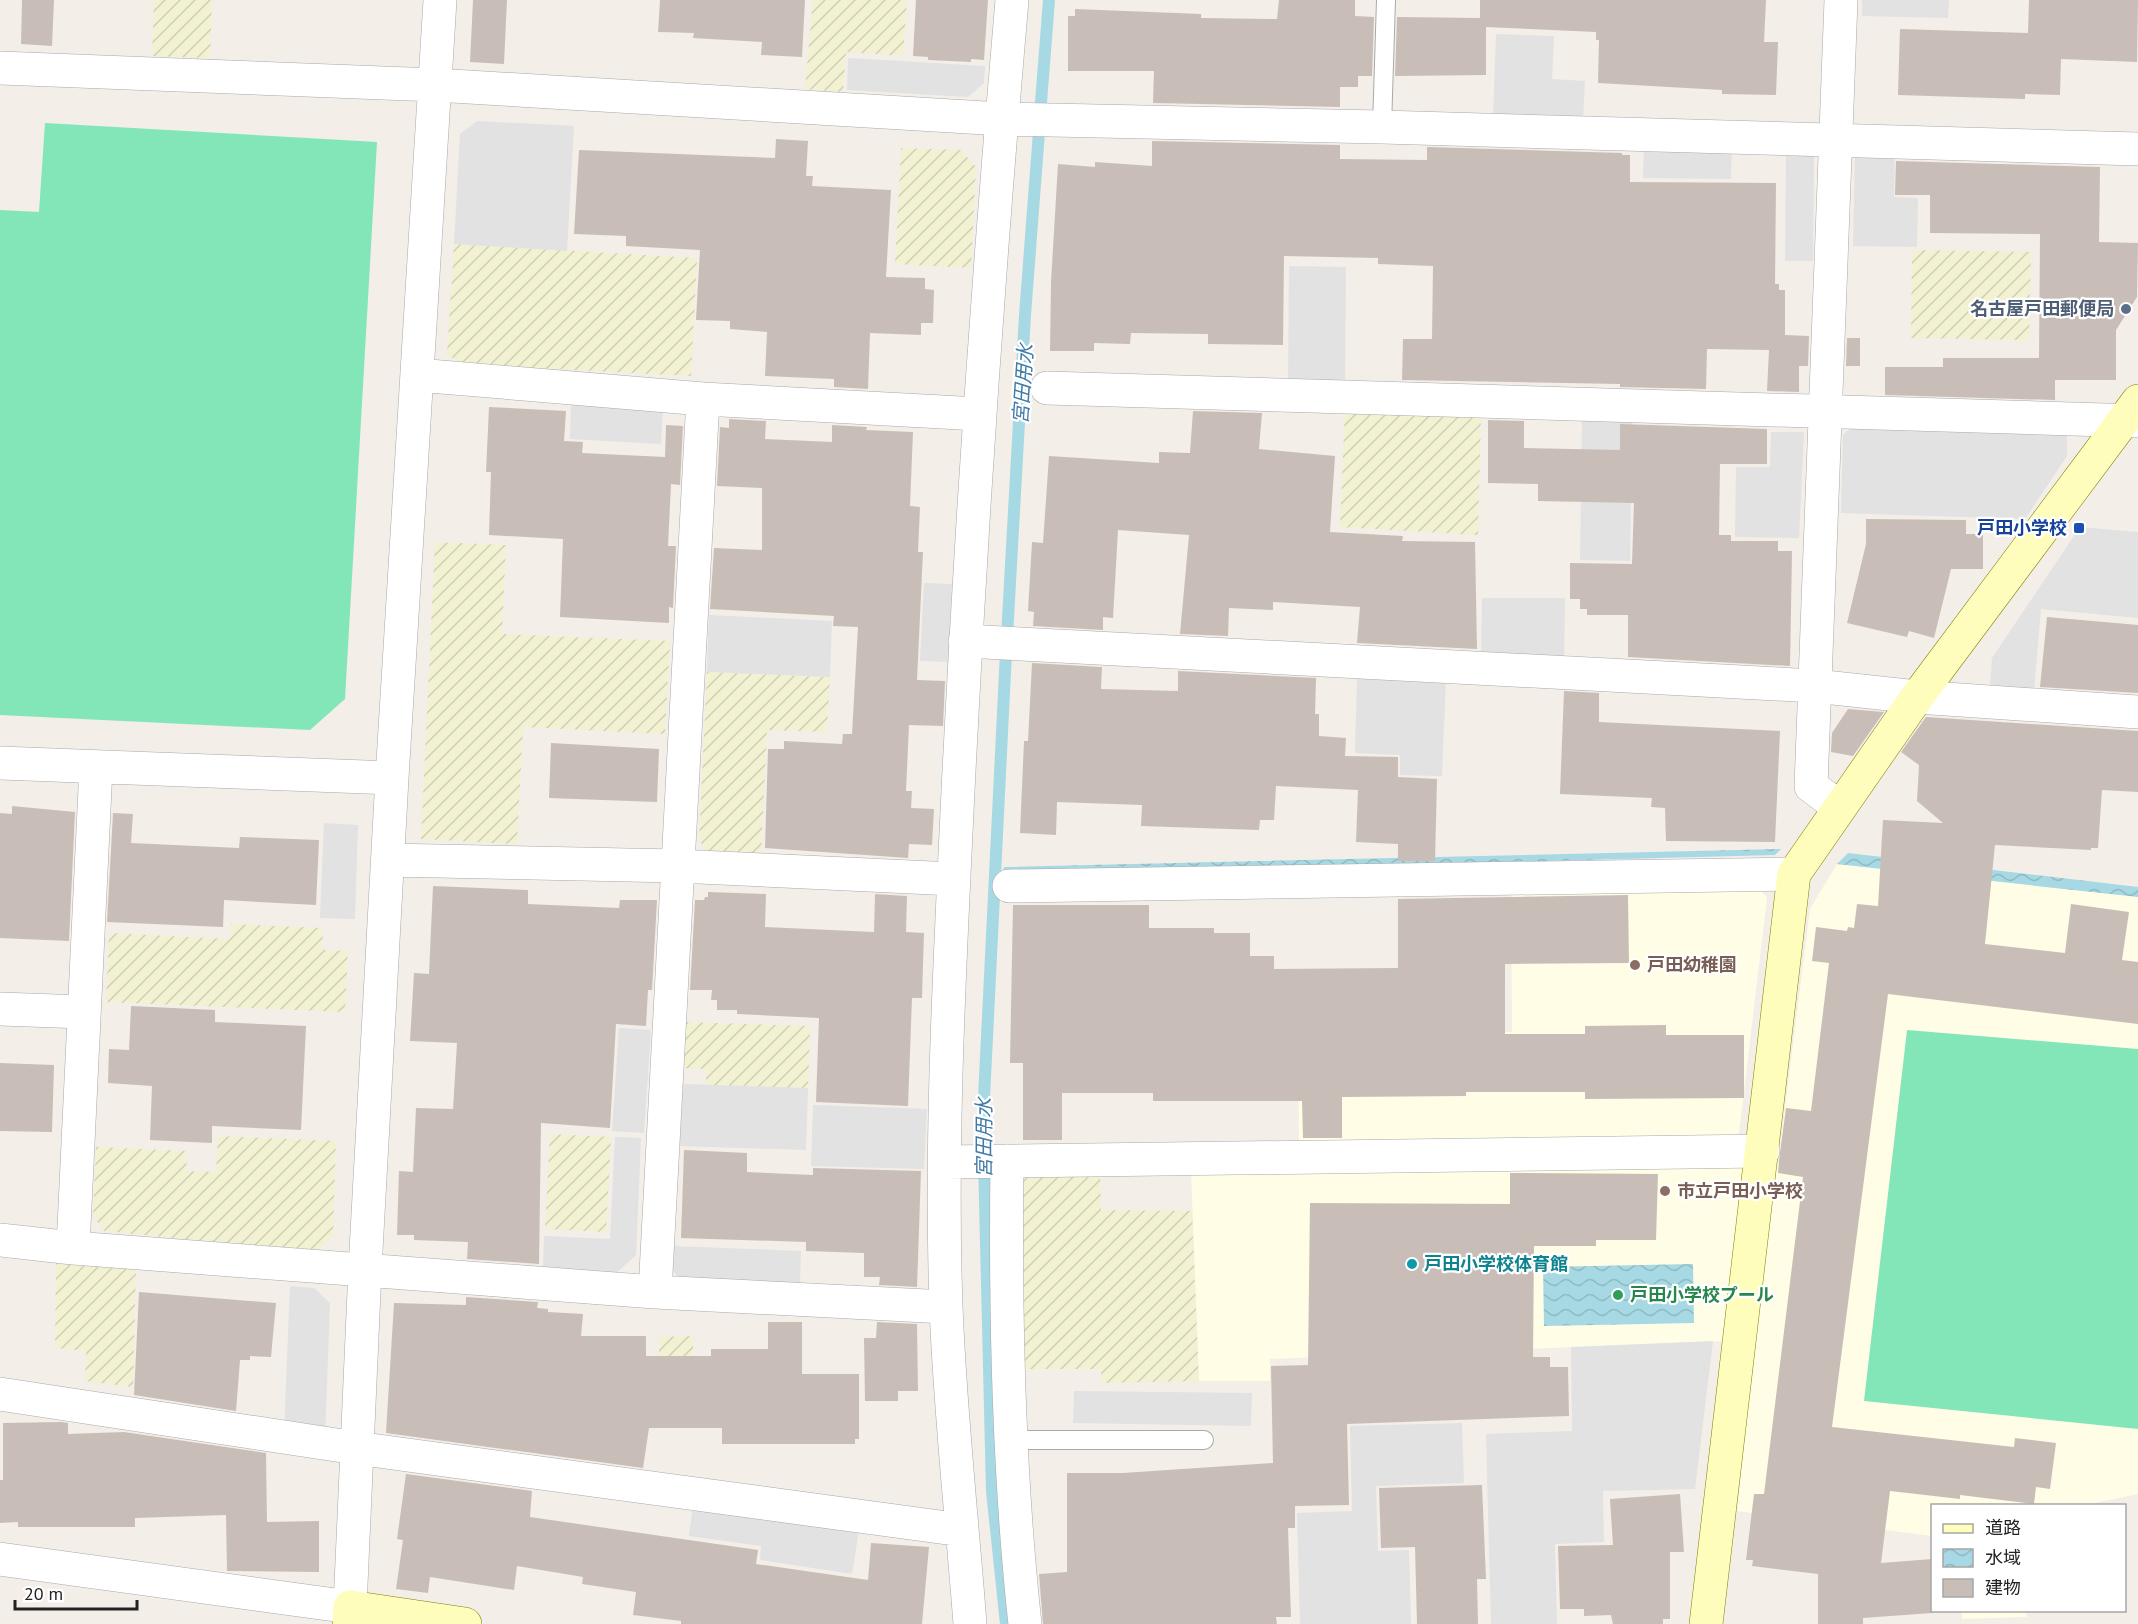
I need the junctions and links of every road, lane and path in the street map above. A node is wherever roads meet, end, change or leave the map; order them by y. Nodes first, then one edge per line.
1 (440, 0) edge
2 (1012, 0) edge
3 (1386, 0) edge
4 (1841, 0) edge
5 (0, 68) edge
6 (435, 85) junction
7 (1002, 120) junction
8 (1382, 127) junction
9 (1836, 139) junction
10 (2138, 149) edge
11 (417, 375) junction
12 (1047, 388) dead end
13 (703, 399) junction
14 (1826, 413) junction
15 (979, 414) junction
16 (2133, 414) edge
17 (965, 641) junction
18 (1815, 686) junction
19 (1917, 697) junction
20 (2138, 712) edge
21 (0, 763) edge
22 (96, 767) junction
23 (392, 778) junction
24 (1839, 807) junction
25 (388, 860) junction
26 (677, 866) junction
27 (1794, 874) junction
28 (954, 879) junction
29 (1009, 886) dead end
30 (0, 1009) edge
31 (84, 1012) junction
32 (1762, 1151) junction
33 (982, 1161) junction
34 (0, 1240) edge
35 (73, 1248) junction
36 (364, 1269) junction
37 (655, 1292) junction
38 (946, 1307) junction
39 (0, 1394) edge
40 (1010, 1440) junction
41 (1204, 1440) dead end
42 (356, 1448) junction
43 (962, 1530) junction
44 (0, 1559) edge
45 (349, 1616) edge
46 (465, 1624) edge
47 (969, 1624) edge
48 (1025, 1624) edge
49 (1706, 1624) edge

1 - 6 street
2 - 7 street
3 - 8 lane
4 - 9 street
5 - 6 street
6 - 7 street
6 - 11 street
7 - 8 street
7 - 15 street
8 - 9 street
9 - 10 street
9 - 14 street
11 - 13 street
11 - 23 street
12 - 14 street
13 - 15 street
13 - 26 street
14 - 16 street
14 - 18 street
15 - 17 street
16 - 19 street
17 - 18 street
17 - 28 street
18 - 19 street
18 - 24 street
19 - 20 street
19 - 24 street
21 - 22 street
22 - 23 street
22 - 31 street
23 - 25 street
24 - 27 street
25 - 26 street
25 - 36 street
26 - 28 street
26 - 37 street
27 - 29 street
27 - 32 street
28 - 33 street
30 - 31 street
31 - 35 street
32 - 33 street
32 - 49 street
33 - 38 street
33 - 40 street
34 - 35 street
35 - 36 street
36 - 37 street
36 - 42 street
37 - 38 street
38 - 43 street
39 - 42 street
40 - 41 lane
40 - 48 street
42 - 43 street
42 - 45 street
43 - 47 street
44 - 45 street
45 - 46 street

